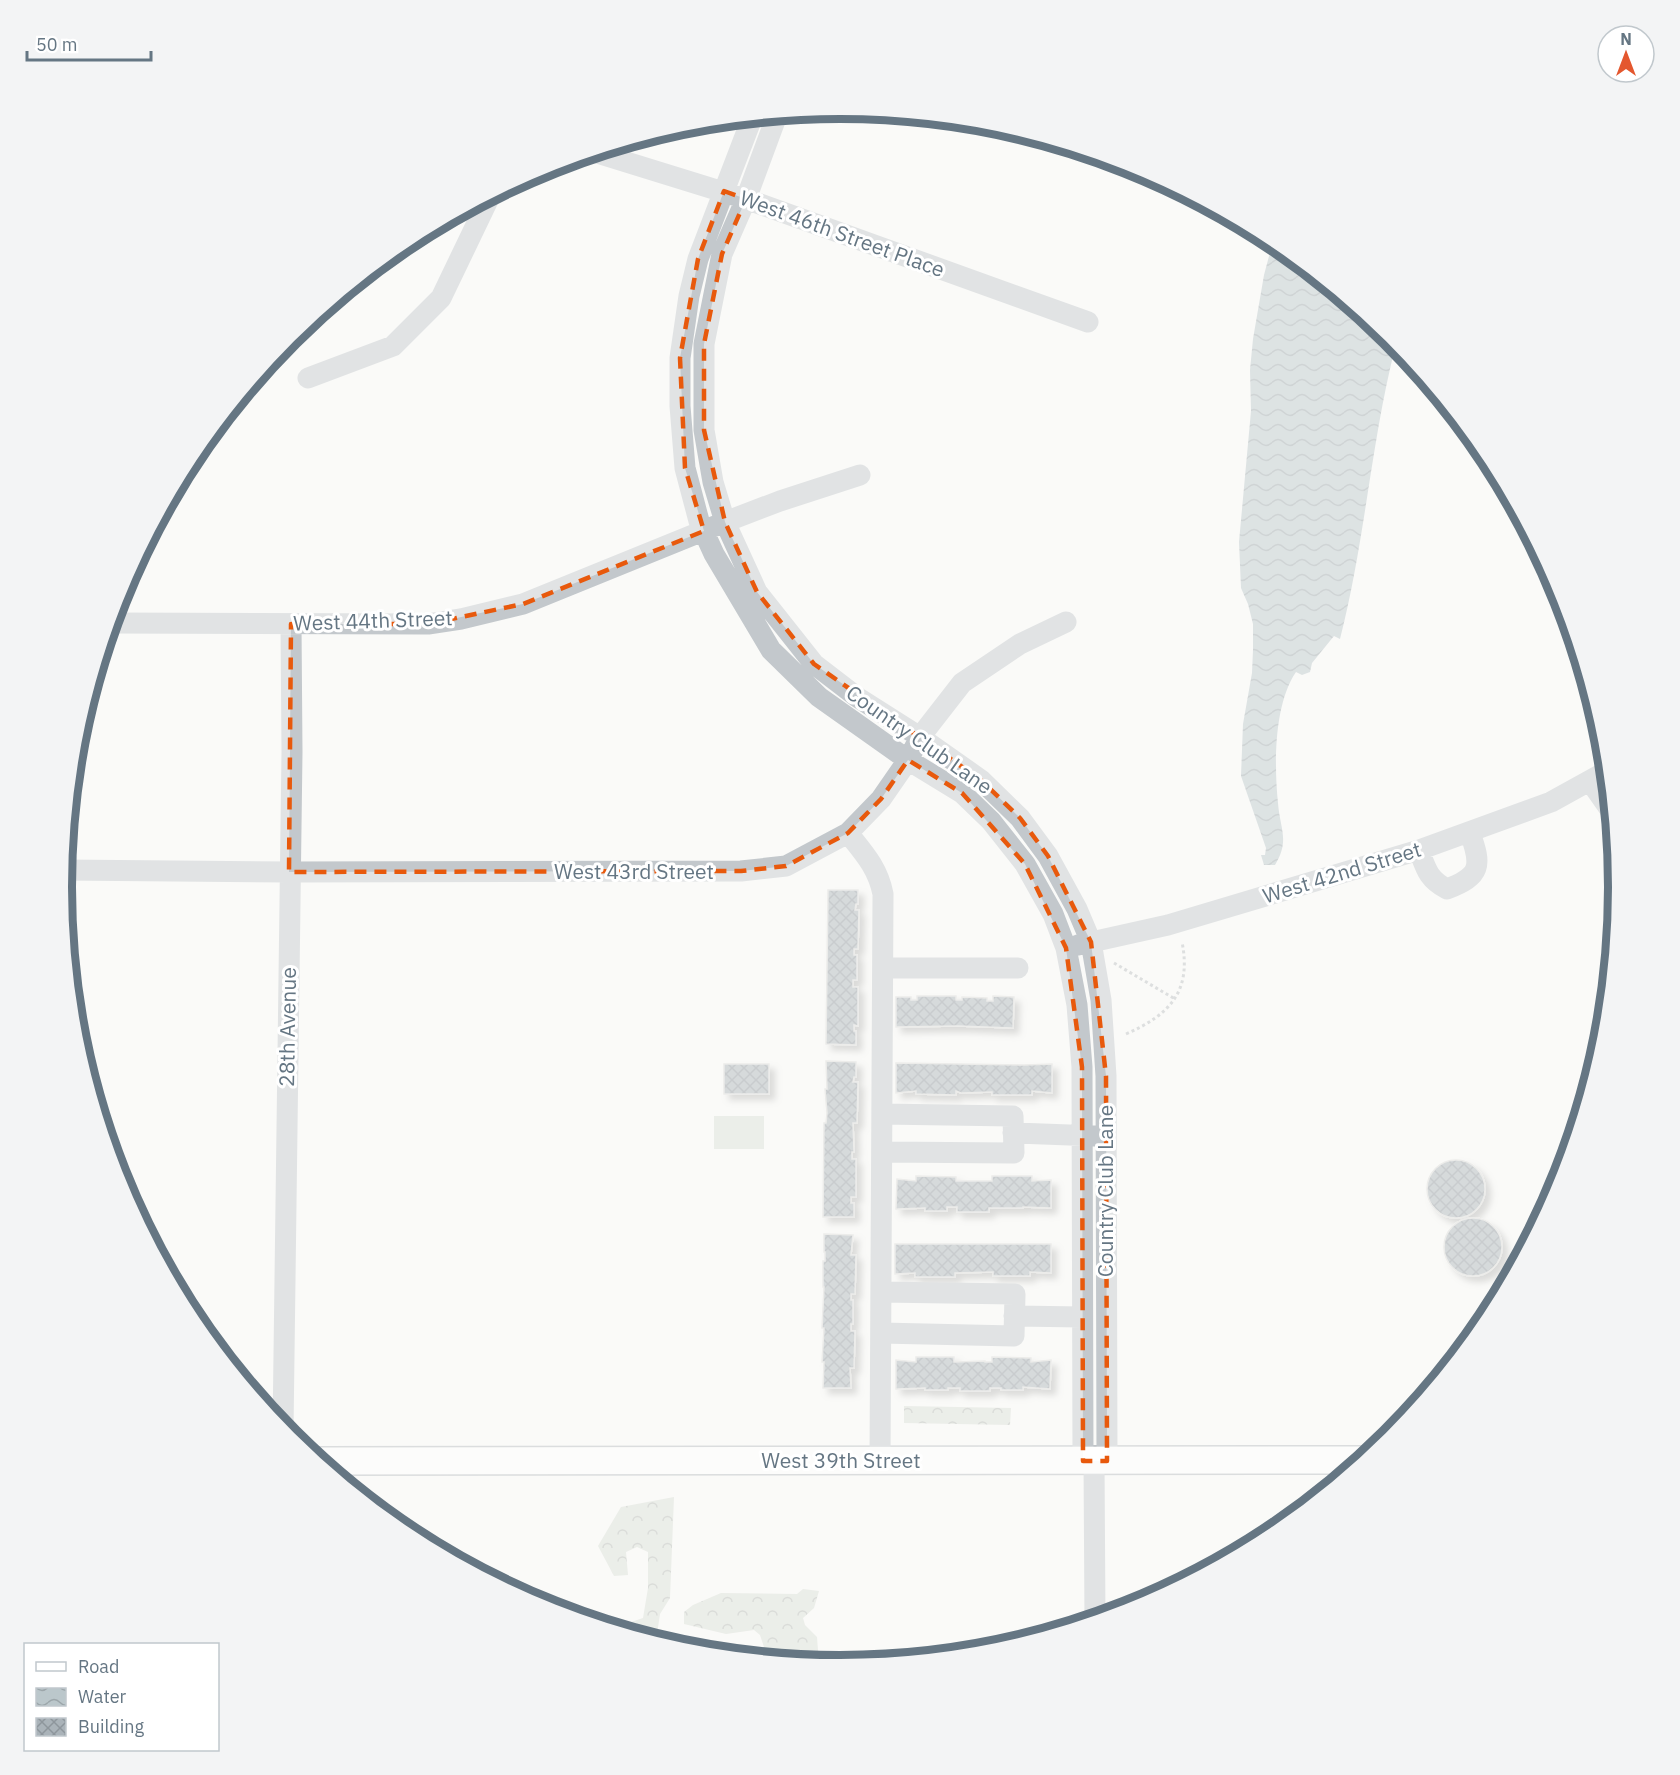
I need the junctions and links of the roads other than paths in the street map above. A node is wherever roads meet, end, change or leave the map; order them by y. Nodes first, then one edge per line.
1 (774, 123) edge
2 (749, 125) edge
3 (605, 156) edge
4 (724, 191) junction
5 (746, 199) junction
6 (485, 207) edge
7 (1088, 322) dead end
8 (308, 378) dead end
9 (860, 475) dead end
10 (725, 522) junction
11 (704, 531) junction
12 (120, 622) edge
13 (1066, 622) dead end
14 (291, 624) junction
15 (920, 736) junction
16 (908, 760) junction
17 (1599, 776) edge
18 (848, 833) junction
19 (1470, 833) junction
20 (1419, 850) junction
21 (73, 870) edge
22 (289, 872) junction
23 (1091, 942) junction
24 (1066, 948) junction
25 (883, 968) junction
26 (1018, 968) dead end
27 (882, 1114) junction
28 (1013, 1133) junction
29 (1106, 1135) junction
30 (1082, 1136) junction
31 (882, 1152) junction
32 (881, 1292) junction
33 (1014, 1316) junction
34 (1082, 1317) junction
35 (881, 1333) junction
36 (283, 1416) edge
37 (1351, 1460) edge
38 (330, 1461) edge
39 (880, 1461) junction
40 (1094, 1461) junction
41 (1095, 1612) edge

1 - 5 street, Country Club Lane
2 - 4 street, Country Club Lane
3 - 4 street, West 46th Street Place
4 - 5 street, West 46th Street Place
4 - 11 street, Country Club Lane
5 - 7 street, West 46th Street Place
5 - 10 street, Country Club Lane
6 - 8 street
9 - 10 street, West 44th Street
10 - 11 street, West 44th Street
10 - 15 street, Country Club Lane
11 - 14 street, West 44th Street
11 - 16 street, Country Club Lane
12 - 14 street, West 44th Street
13 - 15 street, West 43rd Street
14 - 22 street, 28th Avenue
15 - 16 street, West 43rd Street
15 - 23 street, Country Club Lane
16 - 18 street, West 43rd Street
16 - 24 street, Country Club Lane
17 - 19 street, West 42nd Street
18 - 22 street, West 43rd Street
18 - 25 street
19 - 20 street, West 42nd Street
19 - 20 street
20 - 23 street, West 42nd Street
21 - 22 street, West 43rd Street
22 - 36 street, 28th Avenue
23 - 24 street, West 42nd Street
23 - 29 street, Country Club Lane
24 - 30 street, Country Club Lane
25 - 26 street
25 - 27 street
27 - 28 street
27 - 31 street
28 - 30 street
28 - 31 street
29 - 30 street
29 - 40 street, Country Club Lane
30 - 34 street, Country Club Lane
31 - 32 street
32 - 33 street
32 - 35 street
33 - 34 street
33 - 35 street
34 - 40 street, Country Club Lane
35 - 39 street
37 - 40 main road, West 39th Street
38 - 39 main road, West 39th Street
39 - 40 main road, West 39th Street
40 - 41 street, Country Club Lane

